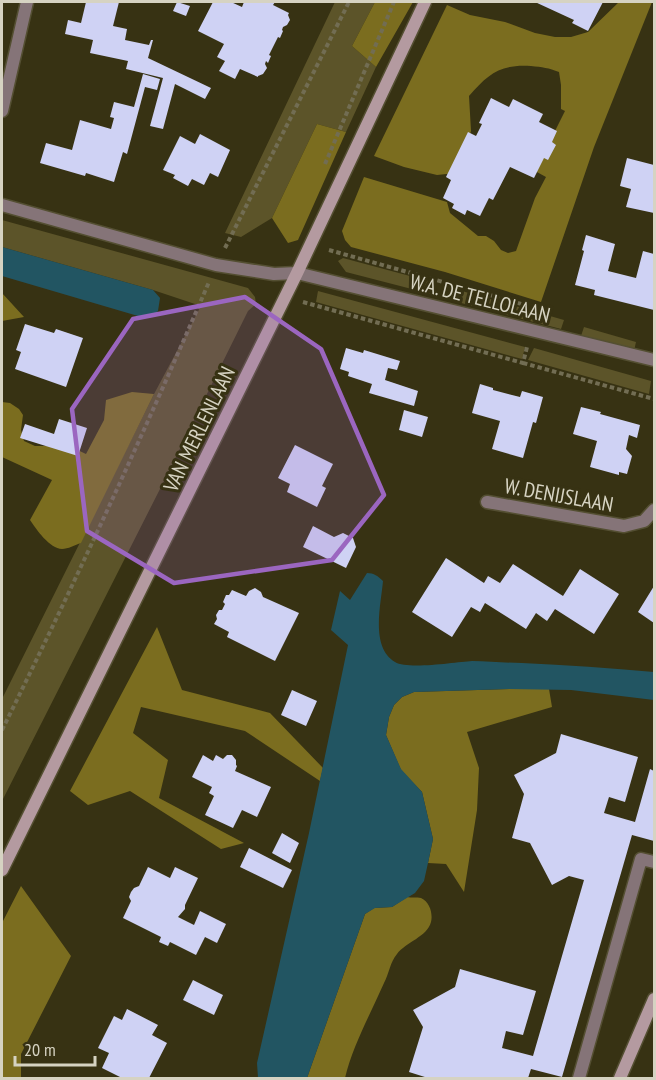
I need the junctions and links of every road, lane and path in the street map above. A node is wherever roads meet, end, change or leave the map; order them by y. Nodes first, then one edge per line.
1 (27, 2) edge
2 (350, 2) edge
3 (425, 2) edge
4 (2, 111) edge
5 (2, 205) edge
6 (310, 244) junction
7 (216, 265) junction
8 (297, 273) junction
9 (285, 297) junction
10 (554, 313) dead end
11 (532, 330) junction
12 (654, 360) edge
13 (523, 363) junction
14 (654, 399) edge
15 (487, 502) dead end
16 (654, 510) edge
17 (2, 730) edge
18 (654, 862) edge
19 (2, 870) edge
20 (654, 999) edge
21 (579, 1078) edge
22 (620, 1078) edge

1 - 4 street
2 - 7 path
3 - 6 main road, VAN MERLENLAAN
5 - 7 street, W.A. DE TELLOLAAN
6 - 8 main road, VAN MERLENLAAN
6 - 10 path
7 - 8 street, W.A. DE TELLOLAAN
7 - 17 path
8 - 9 main road, VAN MERLENLAAN
8 - 11 street, W.A. DE TELLOLAAN
9 - 13 path
9 - 19 main road, VAN MERLENLAAN
11 - 12 street, W.A. DE TELLOLAAN
11 - 13 path
13 - 14 path
15 - 16 street, W. DENIJSLAAN
18 - 21 street
20 - 22 main road

